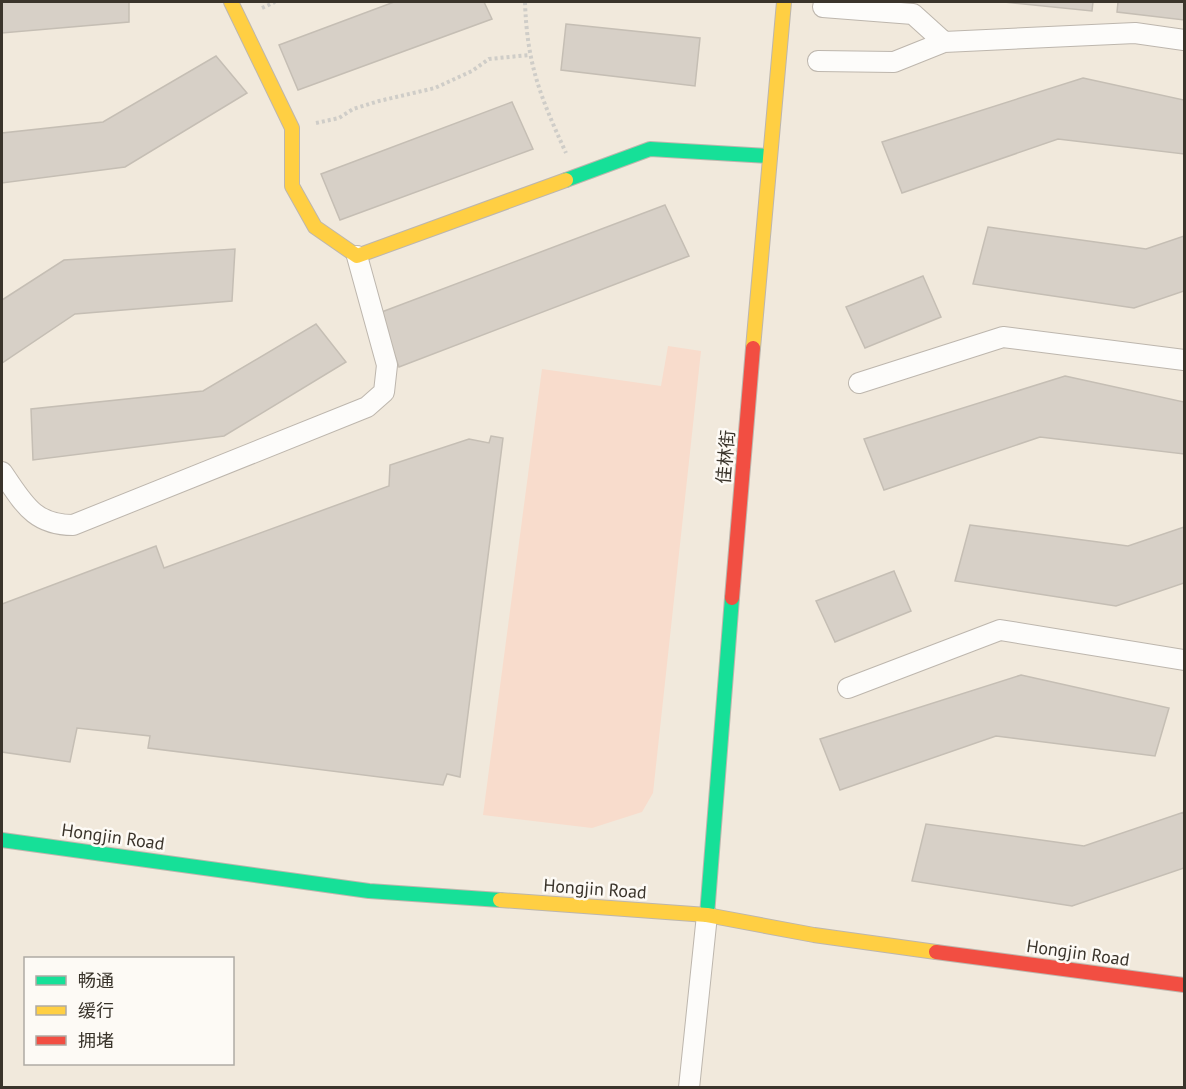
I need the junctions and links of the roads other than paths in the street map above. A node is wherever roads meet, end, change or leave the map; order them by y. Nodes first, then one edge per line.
1 (231, 2) edge
2 (784, 2) edge
3 (823, 7) dead end
4 (1185, 40) edge
5 (944, 42) junction
6 (818, 61) dead end
7 (768, 156) junction
8 (357, 256) junction
9 (1185, 360) edge
10 (859, 383) dead end
11 (2, 472) edge
12 (1185, 660) edge
13 (848, 688) dead end
14 (2, 840) edge
15 (707, 915) junction
16 (1185, 985) edge
17 (688, 1088) edge

1 - 8 street
2 - 7 street, 佳林街
3 - 5 street
4 - 5 street
5 - 6 street
7 - 8 street
7 - 15 street, 佳林街
8 - 11 street
9 - 10 street
12 - 13 street
14 - 15 street, Hongjin Road
15 - 16 street, Hongjin Road
15 - 17 street

